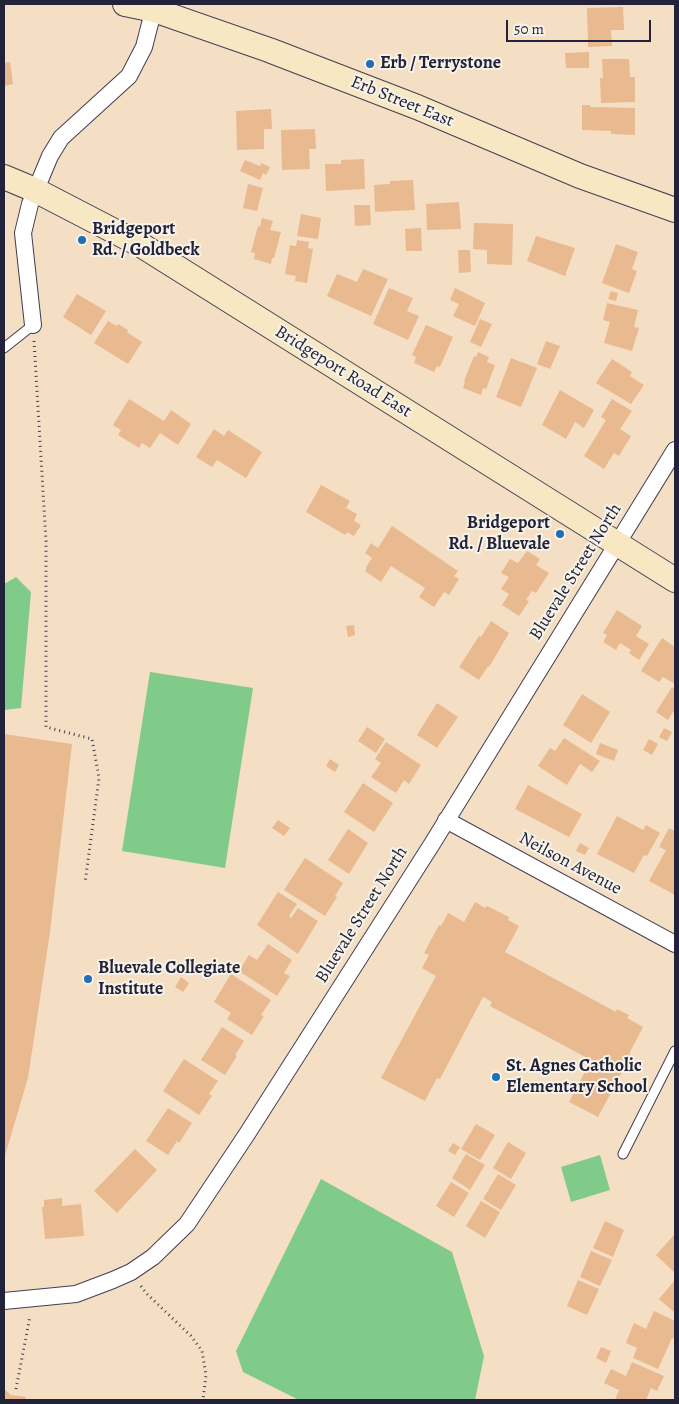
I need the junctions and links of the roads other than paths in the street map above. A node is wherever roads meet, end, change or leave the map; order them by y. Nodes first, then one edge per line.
1 (124, 4) edge
2 (155, 7) edge
3 (4, 176) edge
4 (35, 190) junction
5 (675, 210) edge
6 (33, 325) joint
7 (4, 348) edge
8 (675, 450) edge
9 (617, 544) junction
10 (675, 580) edge
11 (446, 820) junction
12 (675, 944) edge
13 (675, 1051) edge
14 (623, 1154) dead end
15 (4, 1301) edge

1 - 2 main road, Erb Street East
2 - 4 street
2 - 5 main road, Erb Street East
3 - 4 main road, Bridgeport Road East
4 - 6 street
4 - 9 main road, Bridgeport Road East
6 - 7 lane
8 - 9 street, Bluevale Street North
9 - 10 main road, Bridgeport Road East
9 - 11 street, Bluevale Street North
11 - 12 street, Neilson Avenue
11 - 15 street, Bluevale Street North
13 - 14 lane

